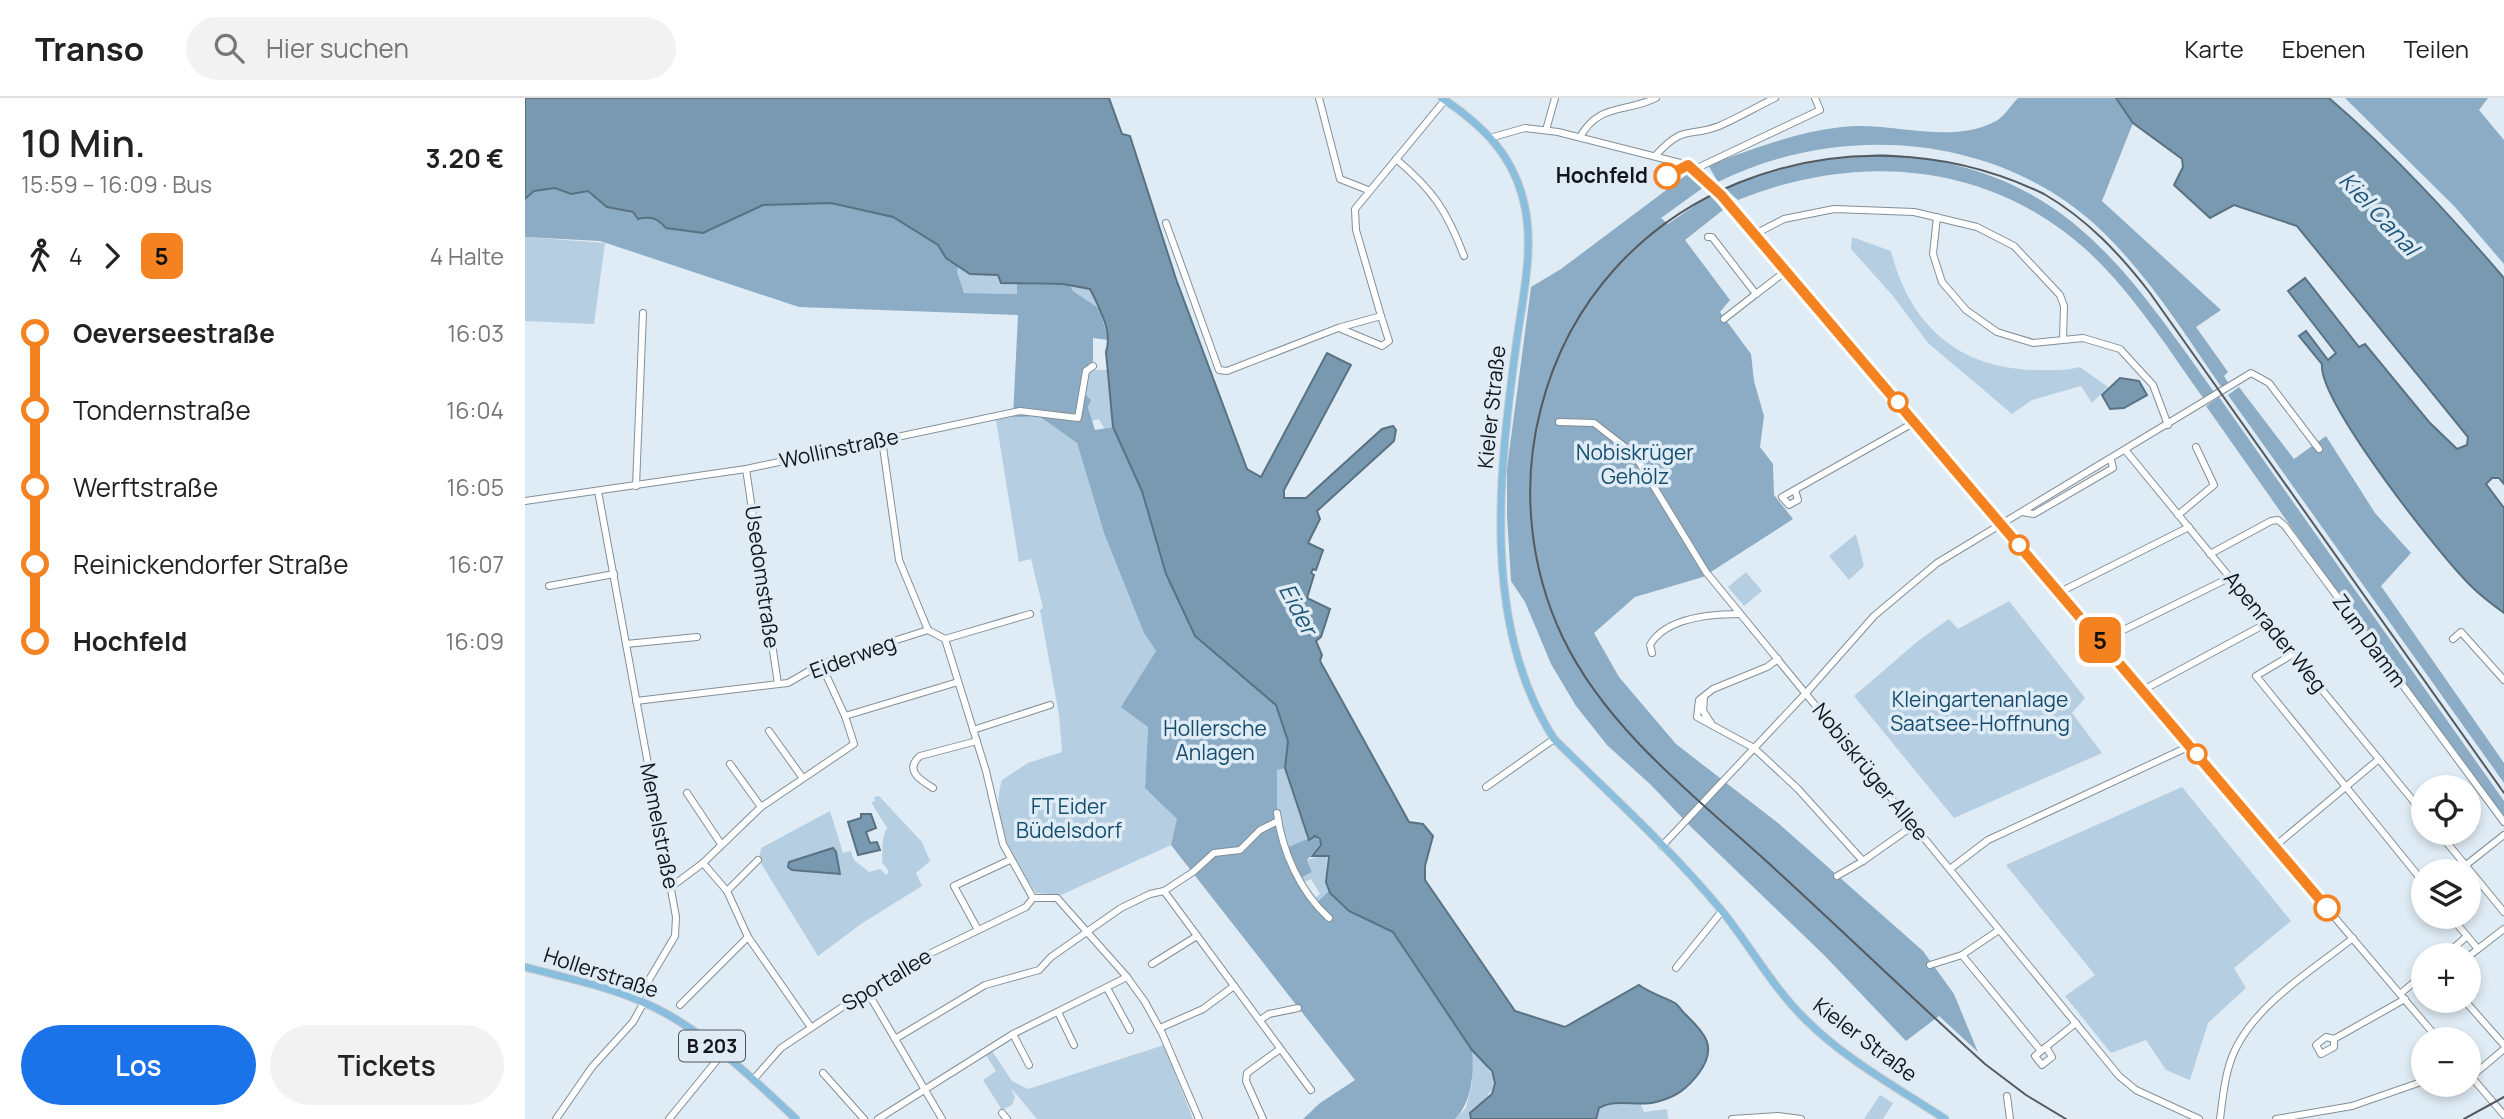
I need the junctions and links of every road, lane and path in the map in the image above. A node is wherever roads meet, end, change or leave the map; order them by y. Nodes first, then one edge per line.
1 (1319, 98) edge
2 (1555, 98) edge
3 (1656, 98) edge
4 (1775, 98) edge
5 (1815, 98) edge
6 (1444, 99) edge
7 (1546, 130) junction
8 (1493, 137) junction
9 (1580, 137) junction
10 (1656, 155) junction
11 (1396, 159) junction
12 (1695, 169) junction
13 (1368, 190) junction
14 (1937, 217) junction
15 (1166, 223) dead end
16 (1755, 234) junction
17 (1708, 237) dead end
18 (1464, 256) dead end
19 (1786, 271) junction
20 (1756, 294) junction
21 (643, 313) dead end
22 (1381, 316) junction
23 (1724, 319) dead end
24 (1338, 328) junction
25 (2063, 339) junction
26 (1093, 366) dead end
27 (1559, 422) dead end
28 (1915, 422) junction
29 (2168, 425) junction
30 (882, 440) junction
31 (2196, 447) dead end
32 (2319, 449) dead end
33 (2126, 451) junction
34 (746, 469) junction
35 (636, 486) junction
36 (1795, 490) dead end
37 (598, 491) junction
38 (525, 501) edge
39 (2178, 514) junction
40 (2001, 523) junction
41 (2189, 527) junction
42 (2210, 554) junction
43 (614, 574) junction
44 (2229, 578) junction
45 (549, 586) dead end
46 (2060, 593) junction
47 (1030, 614) dead end
48 (1740, 614) junction
49 (2267, 623) junction
50 (928, 630) junction
51 (697, 637) dead end
52 (945, 639) junction
53 (2453, 639) dead end
54 (2101, 641) junction
55 (626, 644) junction
56 (1652, 653) dead end
57 (2293, 654) junction
58 (1778, 659) junction
59 (821, 664) junction
60 (2504, 680) edge
61 (958, 682) junction
62 (778, 684) junction
63 (2143, 690) junction
64 (1806, 693) junction
65 (636, 701) junction
66 (1050, 705) dead end
67 (845, 716) junction
68 (973, 730) junction
69 (769, 731) dead end
70 (1554, 739) junction
71 (977, 741) junction
72 (2190, 746) junction
73 (1754, 748) junction
74 (2379, 759) junction
75 (730, 764) dead end
76 (802, 776) junction
77 (1486, 787) dead end
78 (2346, 787) junction
79 (933, 788) dead end
80 (687, 793) dead end
81 (2411, 798) edge
82 (761, 807) junction
83 (1276, 813) dead end
84 (1278, 821) junction
85 (2504, 822) edge
86 (1914, 825) junction
87 (2504, 835) edge
88 (721, 844) junction
89 (2449, 845) edge
90 (1662, 846) junction
91 (2275, 846) junction
92 (2461, 859) edge
93 (2474, 859) edge
94 (758, 860) dead end
95 (1010, 860) junction
96 (1863, 861) junction
97 (703, 863) junction
98 (2411, 867) edge
99 (1950, 869) junction
100 (1837, 876) dead end
101 (2481, 884) edge
102 (671, 887) junction
103 (727, 891) junction
104 (1164, 891) junction
105 (1033, 898) junction
106 (1722, 911) junction
107 (2504, 912) edge
108 (1329, 918) dead end
109 (2461, 929) edge
110 (2504, 929) edge
111 (978, 930) junction
112 (1999, 930) junction
113 (1088, 931) junction
114 (1197, 936) junction
115 (2467, 936) junction
116 (748, 937) junction
117 (2353, 938) junction
118 (2459, 943) edge
119 (2473, 943) edge
120 (2481, 947) edge
121 (1962, 955) junction
122 (1152, 964) dead end
123 (1930, 964) dead end
124 (525, 967) edge
125 (1676, 968) dead end
126 (1127, 977) junction
127 (1234, 986) junction
128 (1107, 988) junction
129 (2411, 988) edge
130 (867, 991) junction
131 (2402, 997) junction
132 (640, 1001) junction
133 (680, 1005) dead end
134 (1298, 1008) dead end
135 (1058, 1012) junction
136 (2475, 1013) edge
137 (1260, 1020) junction
138 (2076, 1023) junction
139 (810, 1026) junction
140 (2428, 1027) edge
141 (1160, 1028) junction
142 (1130, 1030) dead end
143 (1013, 1034) junction
144 (895, 1039) junction
145 (2333, 1039) dead end
146 (1074, 1045) dead end
147 (2504, 1047) edge
148 (1280, 1049) junction
149 (722, 1054) junction
150 (1029, 1065) dead end
151 (2481, 1067) edge
152 (823, 1073) dead end
153 (753, 1080) junction
154 (2411, 1086) edge
155 (924, 1088) junction
156 (2481, 1089) edge
157 (1311, 1090) dead end
158 (2007, 1096) dead end
159 (2504, 1115) edge
160 (557, 1119) edge
161 (669, 1119) edge
162 (796, 1119) edge
163 (864, 1119) edge
164 (878, 1119) edge
165 (942, 1119) edge
166 (1199, 1119) edge
167 (1263, 1119) edge
168 (1732, 1119) edge
169 (1801, 1119) edge
170 (1945, 1119) edge
171 (2010, 1119) edge
172 (2199, 1119) edge
173 (2220, 1119) edge
174 (2276, 1119) edge

1 - 13 street
2 - 7 street
3 - 9 street
4 - 10 street
5 - 12 street
6 - 8 main road, Kieler Straße
6 - 11 street, Kieler Straße
7 - 8 street
7 - 9 street
8 - 70 main road, Kieler Straße
9 - 10 street
10 - 12 street
11 - 13 street, Kieler Straße
11 - 18 street
12 - 16 street
13 - 22 street, Kieler Straße
14 - 16 street
14 - 25 street
14 - 25 street
15 - 24 street
16 - 19 street
17 - 20 street
19 - 20 street
19 - 28 street
20 - 23 street
21 - 35 street
22 - 24 street
22 - 24 street, Kieler Straße
25 - 29 street
26 - 30 street, Wollinstraße
27 - 48 street, Nobiskrüger Allee
28 - 36 street
28 - 40 street
29 - 32 street
29 - 33 street
30 - 34 street, Wollinstraße
30 - 50 street
31 - 39 street
33 - 39 street, Apenrader Weg
33 - 40 street
34 - 35 street, Wollinstraße
34 - 62 street, Usedomstraße
35 - 37 street, Wollinstraße
37 - 38 street, Wollinstraße
37 - 43 street, Memelstraße
39 - 41 street, Apenrader Weg
40 - 46 street
40 - 64 street
41 - 42 street, Apenrader Weg
41 - 46 street
42 - 44 street, Apenrader Weg
42 - 85 street, Zum Damm
43 - 45 street
43 - 55 street, Memelstraße
44 - 49 street, Apenrader Weg
44 - 54 street
46 - 54 street
47 - 52 street
48 - 56 street
48 - 58 street, Nobiskrüger Allee
49 - 57 street, Apenrader Weg
49 - 63 street
50 - 52 street
50 - 59 street, Eiderweg
51 - 55 street
52 - 61 street
53 - 60 street
54 - 63 street
55 - 65 street, Memelstraße
57 - 74 street, Apenrader Weg
57 - 78 street
58 - 64 street, Nobiskrüger Allee
58 - 73 street
59 - 62 street, Eiderweg
59 - 67 street
61 - 67 street
61 - 68 street
62 - 65 street, Eiderweg
63 - 72 street
64 - 73 street
64 - 86 street, Nobiskrüger Allee
65 - 102 street, Memelstraße
66 - 68 street
67 - 76 street
68 - 71 street
69 - 76 street
70 - 77 street
70 - 90 main road, Kieler Straße
71 - 79 street
71 - 95 street
72 - 91 street
72 - 99 street
73 - 90 street
73 - 96 street
74 - 78 street
74 - 81 street, Apenrader Weg
75 - 82 street
76 - 82 street
78 - 91 street
78 - 98 street
80 - 88 street
82 - 88 street
83 - 84 street
84 - 104 street
84 - 108 street
86 - 96 street
86 - 99 street, Nobiskrüger Allee
87 - 93 street
88 - 97 street
89 - 92 street
90 - 106 main road, Kieler Straße
91 - 117 street
94 - 103 street
95 - 105 street
95 - 111 street
96 - 100 street
97 - 102 street
97 - 103 street
99 - 112 street, Nobiskrüger Allee
101 - 107 street
102 - 132 street, Memelstraße
103 - 116 street
104 - 113 street
104 - 114 street
105 - 111 street, Sportallee
105 - 113 street
106 - 125 street
106 - 170 main road, Kieler Straße
109 - 115 street
110 - 120 street
111 - 130 street, Sportallee
112 - 121 street
112 - 138 street, Nobiskrüger Allee
113 - 126 street
113 - 144 street
114 - 122 street
114 - 127 street
115 - 118 street
115 - 119 street
116 - 133 street
116 - 139 street
117 - 131 street
117 - 173 street
121 - 123 street
121 - 138 street
124 - 132 main road, Hollerstraße / B 203
126 - 128 street
126 - 141 street
127 - 137 street
127 - 141 street
128 - 135 street
128 - 142 street
129 - 131 street
130 - 139 street, Sportallee
130 - 144 street
131 - 140 street
131 - 145 street
132 - 149 main road, Hollerstraße / B 203
132 - 160 street, Memelstraße
134 - 137 street
135 - 143 street
135 - 146 street
136 - 147 street
137 - 148 street
138 - 172 street, Nobiskrüger Allee
139 - 153 street, Sportallee
141 - 166 street
143 - 150 street
143 - 155 street
144 - 155 street
147 - 151 street
148 - 157 street
148 - 167 street
149 - 153 main road, Hollerstraße / B 203
149 - 161 street
152 - 163 street
153 - 162 main road, Hollerstraße / B 203
154 - 174 street
155 - 164 street
155 - 165 street
156 - 159 street
158 - 171 street
168 - 169 street

